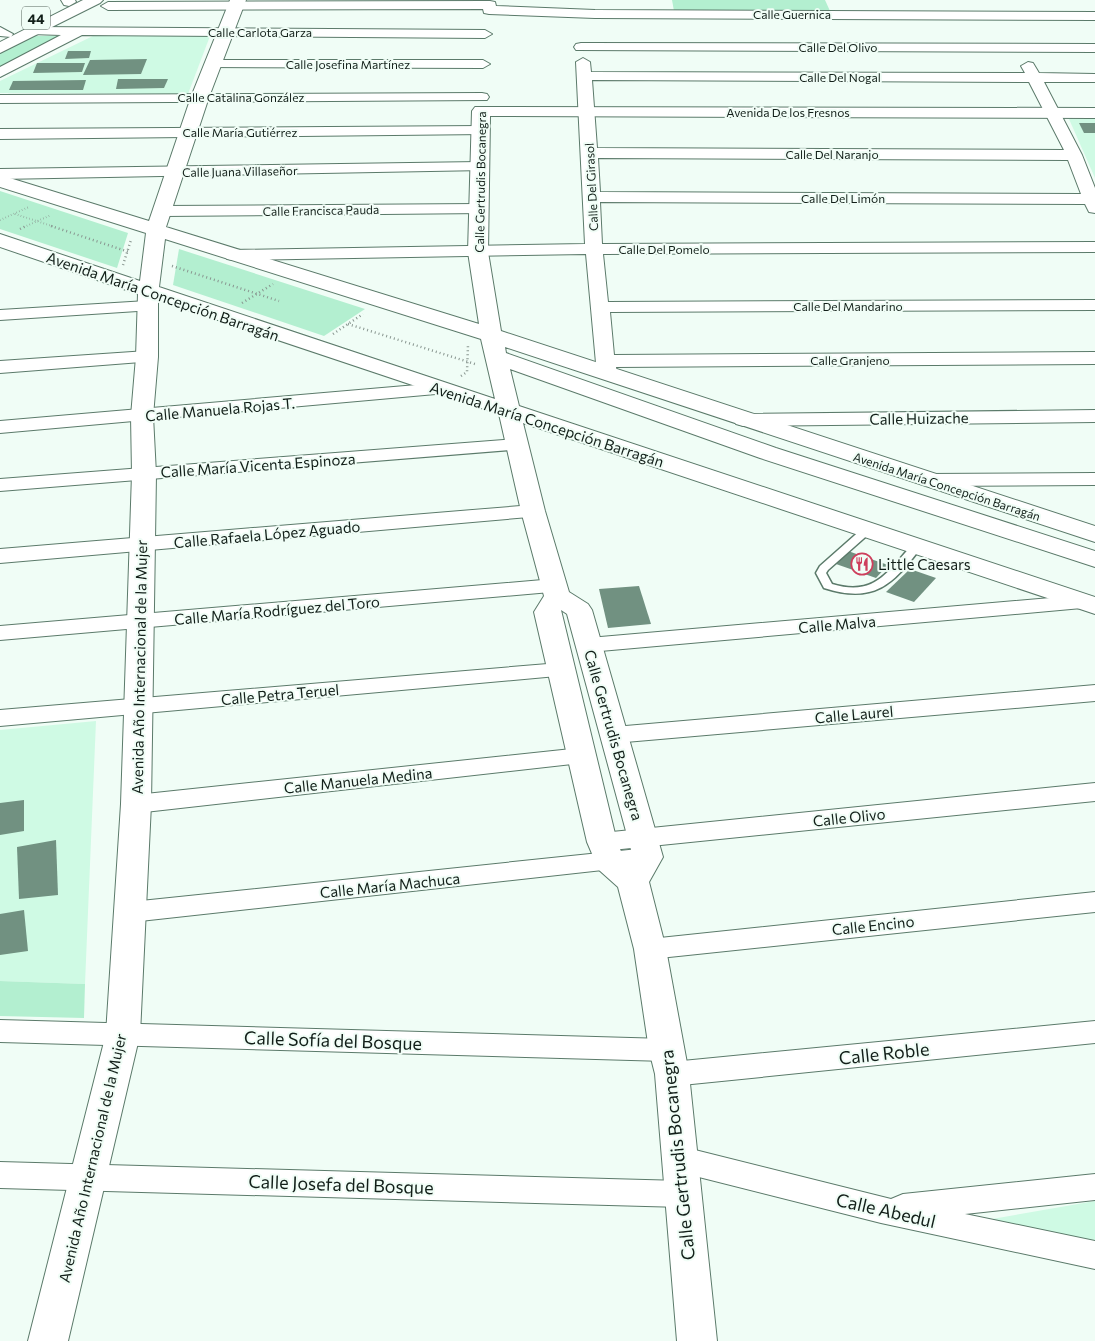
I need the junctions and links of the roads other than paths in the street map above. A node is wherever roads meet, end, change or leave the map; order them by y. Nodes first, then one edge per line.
1 (832, 0) edge
2 (919, 0) edge
3 (1008, 0) edge
4 (70, 1) edge
5 (238, 2) edge
6 (102, 3) edge
7 (490, 5) edge
8 (580, 7) edge
9 (669, 7) edge
10 (838, 14) junction
11 (925, 15) junction
12 (1009, 16) junction
13 (1095, 16) edge
14 (36, 30) junction
15 (80, 32) junction
16 (224, 32) junction
17 (2, 39) edge
18 (581, 46) junction
19 (1019, 48) junction
20 (1095, 48) edge
21 (484, 49) junction
22 (213, 64) junction
23 (0, 73) edge
24 (584, 76) junction
25 (1034, 77) junction
26 (1095, 78) edge
27 (200, 97) junction
28 (0, 99) edge
29 (586, 111) junction
30 (481, 113) junction
31 (1053, 113) junction
32 (1095, 113) edge
33 (190, 133) junction
34 (0, 134) edge
35 (590, 153) junction
36 (1074, 155) junction
37 (479, 168) junction
38 (177, 172) junction
39 (0, 174) edge
40 (0, 181) edge
41 (593, 197) junction
42 (1094, 204) edge
43 (479, 208) junction
44 (159, 220) junction
45 (8, 235) edge
46 (1095, 248) edge
47 (594, 249) junction
48 (478, 252) junction
49 (232, 255) junction
50 (148, 298) junction
51 (1095, 305) edge
52 (600, 307) junction
53 (3, 313) edge
54 (147, 357) junction
55 (1095, 358) edge
56 (0, 367) edge
57 (494, 368) junction
58 (606, 368) junction
59 (447, 385) junction
60 (142, 416) junction
61 (1095, 416) edge
62 (743, 420) junction
63 (0, 427) edge
64 (517, 445) junction
65 (144, 474) junction
66 (1095, 479) edge
67 (928, 480) junction
68 (0, 485) edge
69 (533, 512) junction
70 (867, 530) junction
71 (1095, 534) edge
72 (142, 544) junction
73 (917, 546) junction
74 (0, 556) edge
75 (1095, 559) edge
76 (556, 591) junction
77 (1092, 599) edge
78 (140, 622) junction
79 (0, 633) edge
80 (589, 645) junction
81 (560, 670) junction
82 (1095, 692) edge
83 (137, 706) junction
84 (0, 718) edge
85 (614, 735) junction
86 (581, 756) junction
87 (1095, 792) edge
88 (136, 804) junction
89 (627, 856) junction
90 (1095, 902) edge
91 (131, 912) junction
92 (650, 949) junction
93 (0, 1031) edge
94 (1095, 1032) edge
95 (123, 1034) junction
96 (669, 1062) junction
97 (679, 1159) junction
98 (0, 1175) edge
99 (88, 1176) junction
100 (1095, 1187) edge
101 (682, 1194) junction
102 (881, 1210) junction
103 (1095, 1255) edge
104 (48, 1341) edge
105 (697, 1341) edge

1 - 10 street
2 - 11 street
3 - 12 street
4 - 17 street, 44
5 - 6 street, Calle Guernica
5 - 7 street, Calle Guernica
5 - 16 street, Avenida Año Internacional de la Mujer
6 - 14 street, 44
7 - 8 street, Calle Guernica
7 - 21 street, Calle Gertrudis Bocanegra
8 - 9 street, Calle Guernica
8 - 18 street, Calle Del Girasol
9 - 10 street, Calle Guernica
10 - 11 street, Calle Guernica
11 - 12 street, Calle Guernica
12 - 13 street, Calle Guernica
12 - 19 street
14 - 15 street, Calle Carlota Garza
14 - 17 street, 44
15 - 16 street, Calle Carlota Garza
15 - 23 street
16 - 21 street, Calle Carlota Garza
16 - 22 street, Avenida Año Internacional de la Mujer
18 - 19 street, Calle Del Olivo
18 - 24 street, Calle Del Girasol
19 - 20 street, Calle Del Olivo
19 - 25 street
21 - 22 street, Calle Josefina Martínez
21 - 30 street, Calle Gertrudis Bocanegra
22 - 27 street, Avenida Año Internacional de la Mujer
24 - 25 street, Calle Del Nogal
24 - 29 street, Calle Del Girasol
25 - 26 street, Calle Del Nogal
25 - 31 street
27 - 28 street, Calle Catalina González
27 - 30 street, Calle Catalina González
27 - 33 street, Avenida Año Internacional de la Mujer
29 - 30 street, Avenida De los Fresnos
29 - 31 street, Avenida De los Fresnos
29 - 35 street, Calle Del Girasol
30 - 33 street, Calle María Gutiérrez
30 - 37 street, Calle Gertrudis Bocanegra
31 - 32 street, Avenida De los Fresnos
31 - 36 street
33 - 34 street, Calle María Gutiérrez
33 - 38 street, Avenida Año Internacional de la Mujer
35 - 36 street, Calle Del Naranjo
35 - 41 street, Calle Del Girasol
36 - 42 street
37 - 38 street, Calle Juana Villaseñor
37 - 43 street, Calle Gertrudis Bocanegra
38 - 39 street, Calle Juana Villaseñor
38 - 44 street, Avenida Año Internacional de la Mujer
40 - 44 street, Avenida María Concepción Barragán
41 - 42 street, Calle Del Limón
41 - 47 street, Calle Del Girasol
43 - 44 street, Calle Francisca Pauda
43 - 48 street, Calle Gertrudis Bocanegra
44 - 49 street, Avenida María Concepción Barragán
44 - 50 street, Avenida Año Internacional de la Mujer
45 - 50 street, Avenida María Concepción Barragán
46 - 47 street, Calle Del Pomelo
47 - 48 street, Calle Del Pomelo
47 - 52 street, Calle Del Girasol
48 - 49 street, Calle Del Pomelo
48 - 57 street, Calle Gertrudis Bocanegra
49 - 57 street, Avenida María Concepción Barragán
50 - 53 street
50 - 54 street, Avenida Año Internacional de la Mujer
50 - 59 street, Avenida María Concepción Barragán
51 - 52 street, Calle Del Mandarino
52 - 58 street, Calle Del Girasol
54 - 56 street
54 - 60 street, Avenida Año Internacional de la Mujer
55 - 58 street, Calle Granjeno
57 - 58 street, Avenida María Concepción Barragán
57 - 59 street, Avenida María Concepción Barragán
57 - 64 street, Calle Gertrudis Bocanegra
57 - 70 street, Avenida María Concepción Barragán
57 - 75 street, Avenida María Concepción Barragán
57 - 77 street, Avenida María Concepción Barragán
58 - 62 street, Avenida María Concepción Barragán
59 - 60 street, Calle Manuela Rojas T.
60 - 63 street, Calle Manuela Rojas T.
60 - 65 street, Avenida Año Internacional de la Mujer
61 - 62 street, Calle Huizache
62 - 67 street, Avenida María Concepción Barragán
64 - 65 street, Calle María Vicenta Espinoza
64 - 69 street, Calle Gertrudis Bocanegra
65 - 68 street, Calle María Vicenta Espinoza
65 - 72 street, Avenida Año Internacional de la Mujer
66 - 67 street
67 - 71 street, Avenida María Concepción Barragán
69 - 72 street, Calle Rafaela López Aguado
69 - 76 street, Calle Gertrudis Bocanegra
70 - 73 street, Avenida María Concepción Barragán
70 - 73 lane
72 - 74 street, Calle Rafaela López Aguado
72 - 78 street, Avenida Año Internacional de la Mujer
73 - 77 street, Avenida María Concepción Barragán
76 - 78 street, Calle María Rodríguez del Toro
76 - 80 street, Calle Gertrudis Bocanegra
76 - 81 street, Calle Gertrudis Bocanegra
77 - 80 street, Calle Malva
78 - 79 street, Calle María Rodríguez del Toro
78 - 83 street, Avenida Año Internacional de la Mujer
80 - 85 street, Calle Gertrudis Bocanegra
81 - 83 street, Calle Petra Teruel
81 - 86 street, Calle Gertrudis Bocanegra
82 - 85 street, Calle Laurel
83 - 84 street, Calle Petra Teruel
83 - 88 street, Avenida Año Internacional de la Mujer
85 - 89 street, Calle Gertrudis Bocanegra
86 - 88 street, Calle Manuela Medina
86 - 89 street, Calle Gertrudis Bocanegra
87 - 89 street, Calle Olivo
88 - 91 street, Avenida Año Internacional de la Mujer
89 - 91 street, Calle María Machuca
89 - 92 street, Calle Gertrudis Bocanegra
90 - 92 street, Calle Encino
91 - 95 street, Avenida Año Internacional de la Mujer
92 - 96 street, Calle Gertrudis Bocanegra
93 - 95 street, Calle Sofía del Bosque
94 - 96 street, Calle Roble
95 - 96 street, Calle Sofía del Bosque
95 - 99 street, Avenida Año Internacional de la Mujer
96 - 97 street, Calle Gertrudis Bocanegra
97 - 101 street, Calle Gertrudis Bocanegra
97 - 102 street, Calle Abedul
98 - 99 street, Calle Josefa del Bosque
99 - 101 street, Calle Josefa del Bosque
99 - 104 street, Avenida Año Internacional de la Mujer
100 - 102 street
101 - 105 street, Calle Gertrudis Bocanegra
102 - 103 street, Calle Abedul

